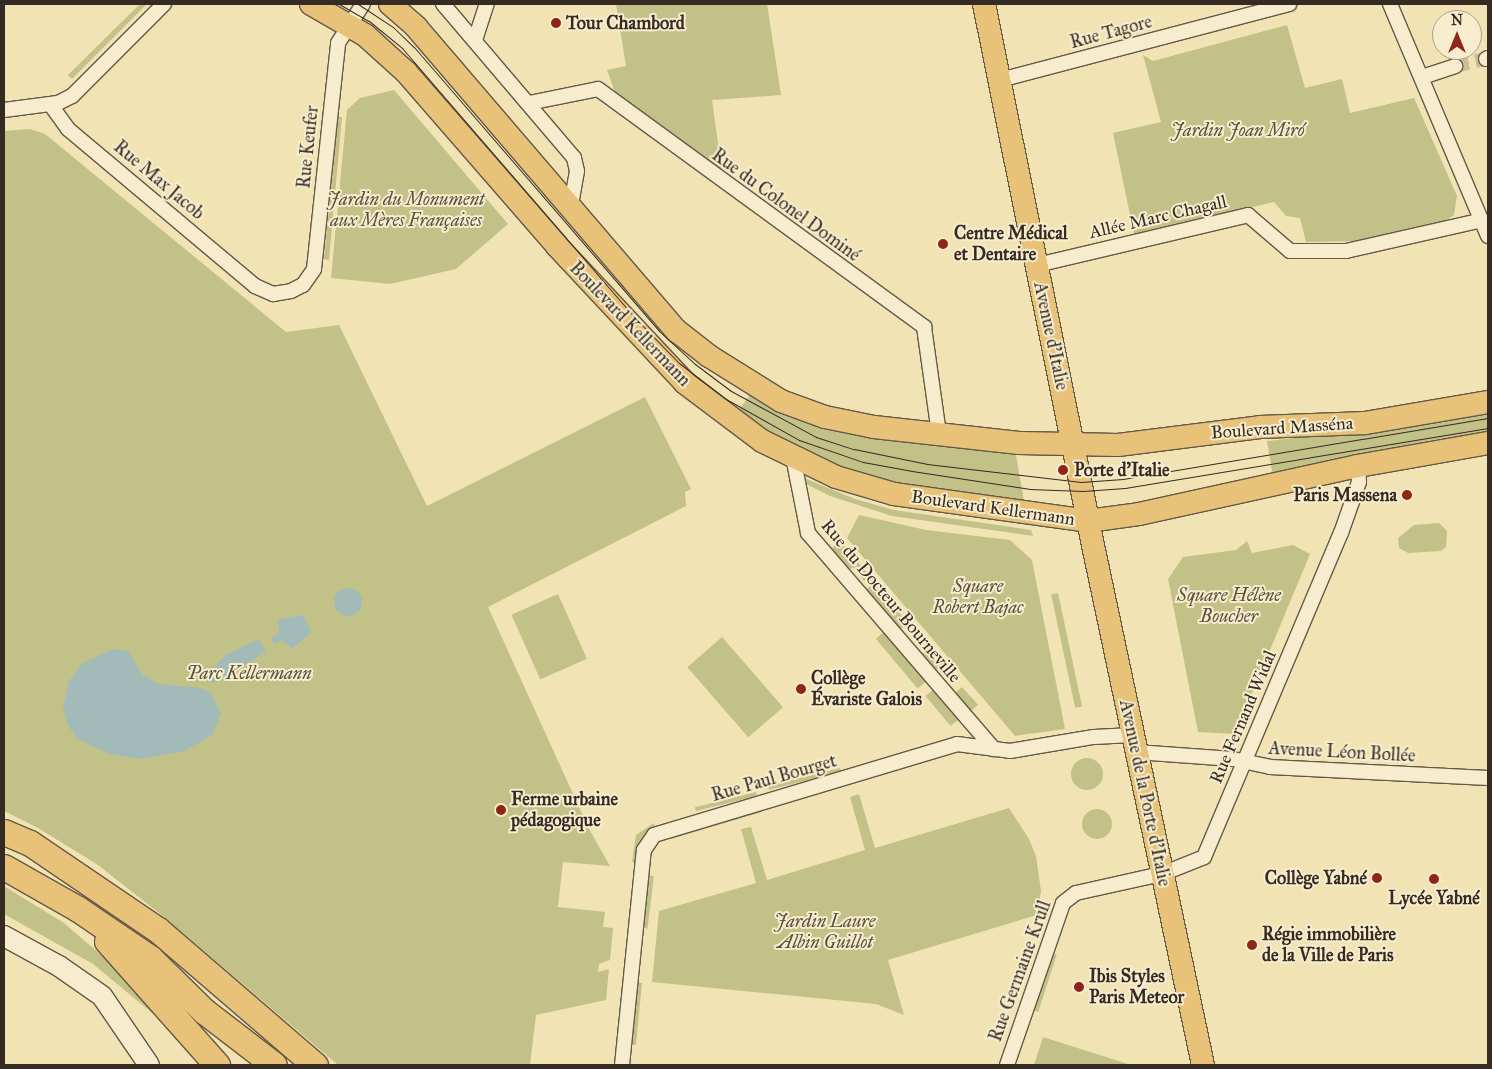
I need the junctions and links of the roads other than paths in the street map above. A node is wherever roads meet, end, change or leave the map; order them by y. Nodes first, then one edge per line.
1 (164, 4) edge
2 (311, 4) edge
3 (363, 4) edge
4 (390, 4) edge
5 (443, 4) edge
6 (487, 4) edge
7 (984, 4) edge
8 (1289, 4) edge
9 (1390, 4) edge
10 (349, 25) junction
11 (475, 40) junction
12 (1455, 66) tunnel mouth
13 (1422, 77) junction
14 (1000, 80) junction
15 (529, 103) junction
16 (50, 104) junction
17 (4, 110) edge
18 (570, 209) junction
19 (1482, 220) junction
20 (1488, 236) edge
21 (1037, 266) junction
22 (291, 291) joint
23 (1488, 402) edge
24 (939, 434) junction
25 (1488, 443) edge
26 (1074, 444) junction
27 (793, 458) junction
28 (1358, 466) junction
29 (1088, 521) junction
30 (1134, 744) junction
31 (996, 751) junction
32 (1245, 762) junction
33 (1488, 778) edge
34 (4, 832) edge
35 (13, 871) edge
36 (1162, 874) junction
37 (78, 910) junction
38 (4, 936) edge
39 (622, 1063) edge
40 (150, 1065) edge
41 (217, 1065) edge
42 (274, 1065) edge
43 (315, 1065) edge
44 (1006, 1065) edge
45 (1203, 1065) edge

1 - 16 street
2 - 10 main road, Boulevard Kellermann
3 - 10 street, Rue Keufer
4 - 18 main road, Boulevard Kellermann
5 - 11 street
6 - 11 street
7 - 14 main road, Avenue d'Italie
8 - 14 street, Rue Tagore
9 - 13 street
10 - 22 street, Rue Keufer
10 - 27 main road, Boulevard Kellermann
11 - 15 street
12 - 13 street
13 - 19 street
14 - 21 main road, Avenue d'Italie
15 - 18 street
15 - 24 street, Rue du Colonel Dominé
16 - 17 street
16 - 22 street, Rue Max Jacob
18 - 24 main road, Boulevard Kellermann
19 - 20 street
19 - 21 street, Allée Marc Chagall
21 - 26 main road, Avenue d'Italie
23 - 26 main road, Boulevard Masséna
24 - 26 main road, Boulevard Kellermann
25 - 28 main road
26 - 29 main road, Avenue d'Italie
27 - 29 main road, Boulevard Kellermann
27 - 31 street, Rue du Docteur Bourneville
28 - 29 main road
28 - 32 street, Rue Fernand Widal
29 - 30 main road, Avenue de la Porte d'Italie
30 - 31 street, Rue Paul Bourget
30 - 32 street, Avenue Léon Bollée
30 - 36 main road, Avenue de la Porte d'Italie
31 - 39 street, Rue Paul Bourget
32 - 33 street, Avenue Léon Bollée
32 - 36 street, Rue Fernand Widal
34 - 43 highway
35 - 37 highway
36 - 44 street, Rue Germaine Krull
36 - 45 main road, Avenue de la Porte d'Italie
37 - 41 highway
37 - 42 highway
38 - 40 main road

